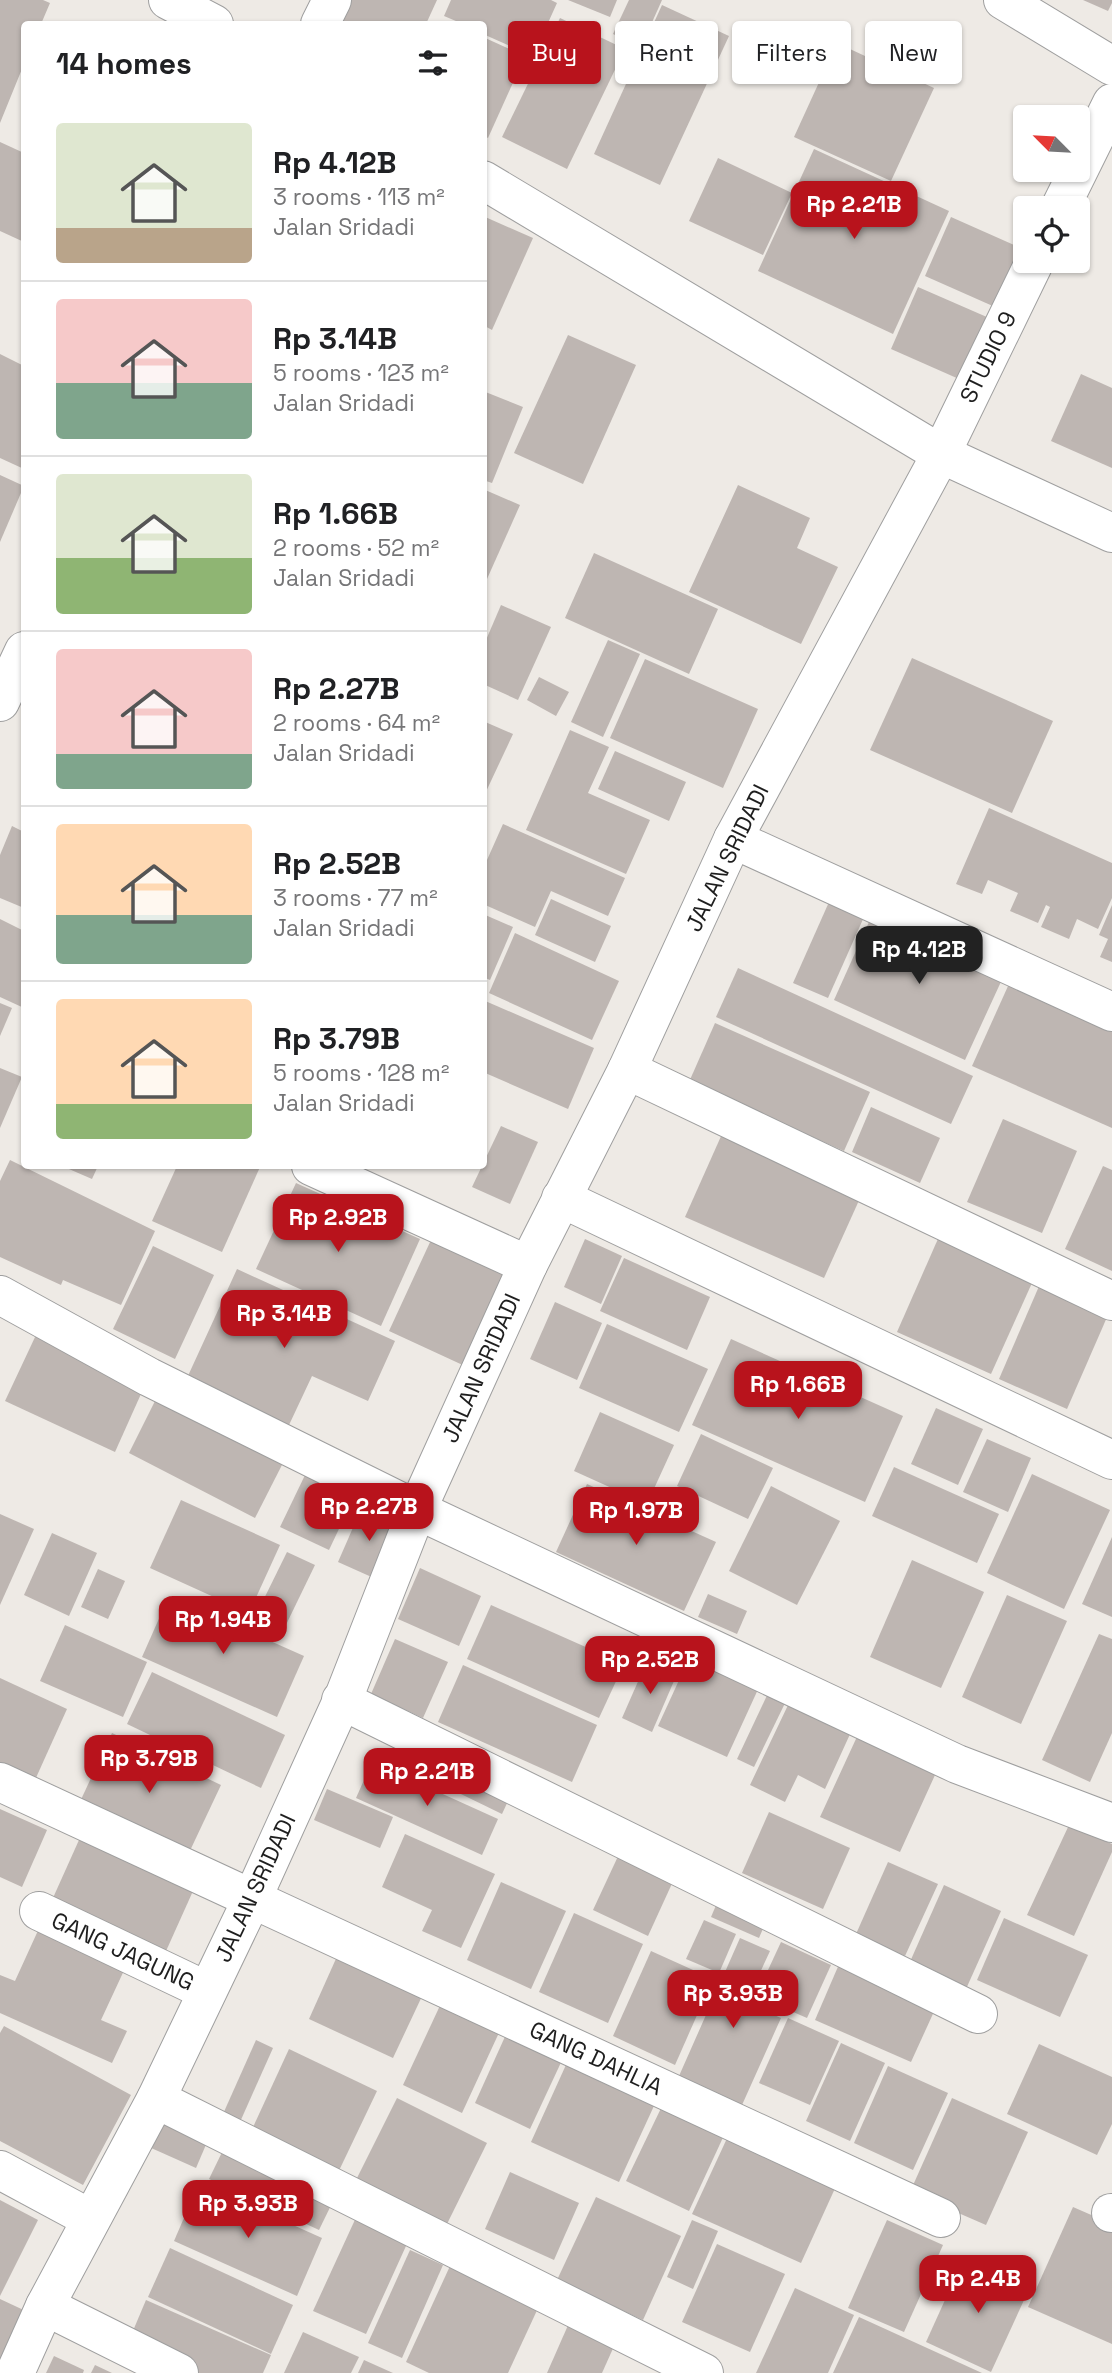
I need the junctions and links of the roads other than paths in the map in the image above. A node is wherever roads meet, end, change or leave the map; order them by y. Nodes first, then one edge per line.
1 (168, 0) edge
2 (332, 0) edge
3 (1003, 0) edge
4 (208, 21) edge
5 (322, 21) edge
6 (1112, 66) edge
7 (1112, 103) edge
8 (1102, 148) edge
9 (487, 182) edge
10 (1068, 196) edge
11 (1028, 273) edge
12 (942, 454) junction
13 (1112, 533) edge
14 (21, 657) edge
15 (0, 702) edge
16 (733, 839) junction
17 (1112, 1012) edge
18 (627, 1070) junction
19 (318, 1169) edge
20 (561, 1198) junction
21 (528, 1265) junction
22 (0, 1295) edge
23 (1112, 1301) edge
24 (1112, 1460) edge
25 (417, 1510) junction
26 (341, 1700) junction
27 (0, 1782) edge
28 (1112, 1823) edge
29 (251, 1899) junction
30 (39, 1911) dead end
31 (207, 1991) junction
32 (978, 2014) dead end
33 (156, 2099) junction
34 (0, 2170) edge
35 (941, 2218) dead end
36 (91, 2219) junction
37 (45, 2306) junction
38 (15, 2373) edge
39 (179, 2373) edge
40 (704, 2373) edge

1 - 4 street
2 - 5 street
3 - 6 street
7 - 8 street
8 - 10 street
9 - 12 street
11 - 12 street, STUDIO 9
12 - 13 street
12 - 16 street, JALAN SRIDADI
14 - 15 street
16 - 17 street
16 - 18 street, JALAN SRIDADI
18 - 20 street, JALAN SRIDADI
18 - 23 street
19 - 21 street
20 - 21 street, JALAN SRIDADI
20 - 24 street
21 - 25 street, JALAN SRIDADI
22 - 25 street
25 - 26 street, JALAN SRIDADI
25 - 28 street
26 - 29 street, JALAN SRIDADI
26 - 32 street
27 - 29 street, GANG DAHLIA
29 - 31 street, JALAN SRIDADI
29 - 35 street, GANG DAHLIA
30 - 31 street, GANG JAGUNG
31 - 33 street, JALAN SRIDADI
33 - 36 street, JALAN SRIDADI
33 - 40 street
34 - 36 street
36 - 37 street, JALAN SRIDADI
37 - 38 street, JALAN SRIDADI
37 - 39 street

